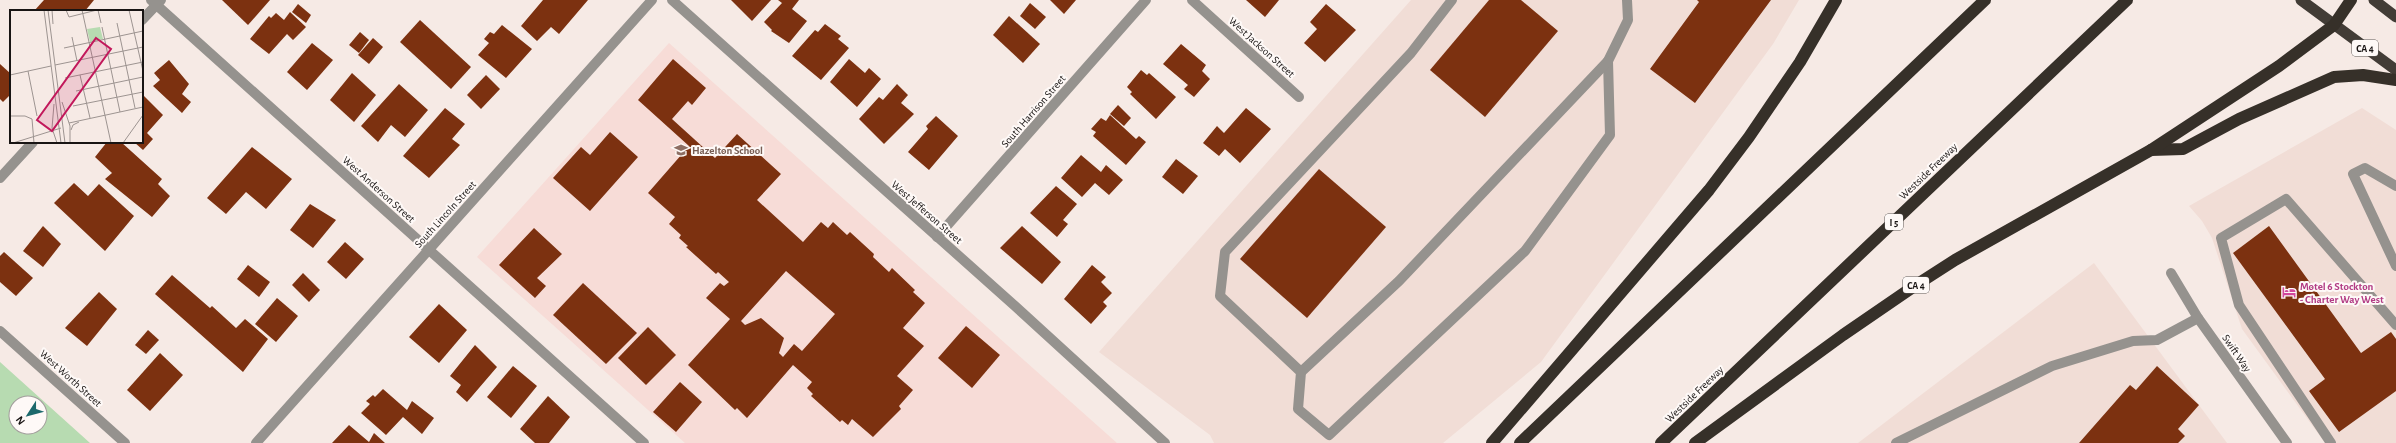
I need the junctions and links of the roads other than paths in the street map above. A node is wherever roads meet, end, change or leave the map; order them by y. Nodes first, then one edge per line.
1 (652, 0) edge
2 (672, 0) edge
3 (1146, 0) edge
4 (1192, 0) edge
5 (1452, 0) edge
6 (1627, 0) edge
7 (1836, 0) edge
8 (1985, 0) edge
9 (2127, 0) edge
10 (2301, 0) edge
11 (2351, 0) edge
12 (2374, 0) edge
13 (156, 2) edge
14 (2396, 16) edge
15 (143, 19) edge
16 (2334, 25) junction
17 (1608, 62) junction
18 (2396, 70) edge
19 (2396, 80) edge
20 (1299, 97) dead end
21 (31, 143) edge
22 (2150, 150) junction
23 (0, 178) edge
24 (2396, 186) edge
25 (937, 237) junction
26 (429, 250) junction
27 (2396, 266) edge
28 (2171, 274) dead end
29 (2198, 318) junction
30 (2396, 325) edge
31 (0, 330) edge
32 (1302, 372) junction
33 (126, 443) edge
34 (256, 443) edge
35 (644, 443) edge
36 (1165, 443) edge
37 (1492, 443) edge
38 (1520, 443) edge
39 (1661, 443) edge
40 (1695, 443) edge
41 (1896, 443) edge
42 (2287, 443) edge
43 (2331, 443) edge

1 - 26 street, South Lincoln Street
2 - 25 street, West Jefferson Street
3 - 25 street, South Harrison Street
4 - 20 street, West Jackson Street
5 - 32 street
6 - 17 street
7 - 37 highway
8 - 38 highway
9 - 39 highway, Westside Freeway / I 5
10 - 16 highway, CA 4
11 - 16 highway
12 - 14 highway
13 - 15 street
13 - 26 street, West Anderson Street
16 - 18 highway, CA 4
16 - 22 highway
17 - 32 street
17 - 32 street
19 - 22 highway
21 - 23 street
22 - 40 highway, CA 4
24 - 27 street
25 - 36 street, West Jefferson Street
26 - 34 street, South Lincoln Street
26 - 35 street, West Anderson Street
28 - 29 street, Swift Way
29 - 41 street
29 - 42 street, Swift Way
30 - 43 street
31 - 33 street, West Worth Street

